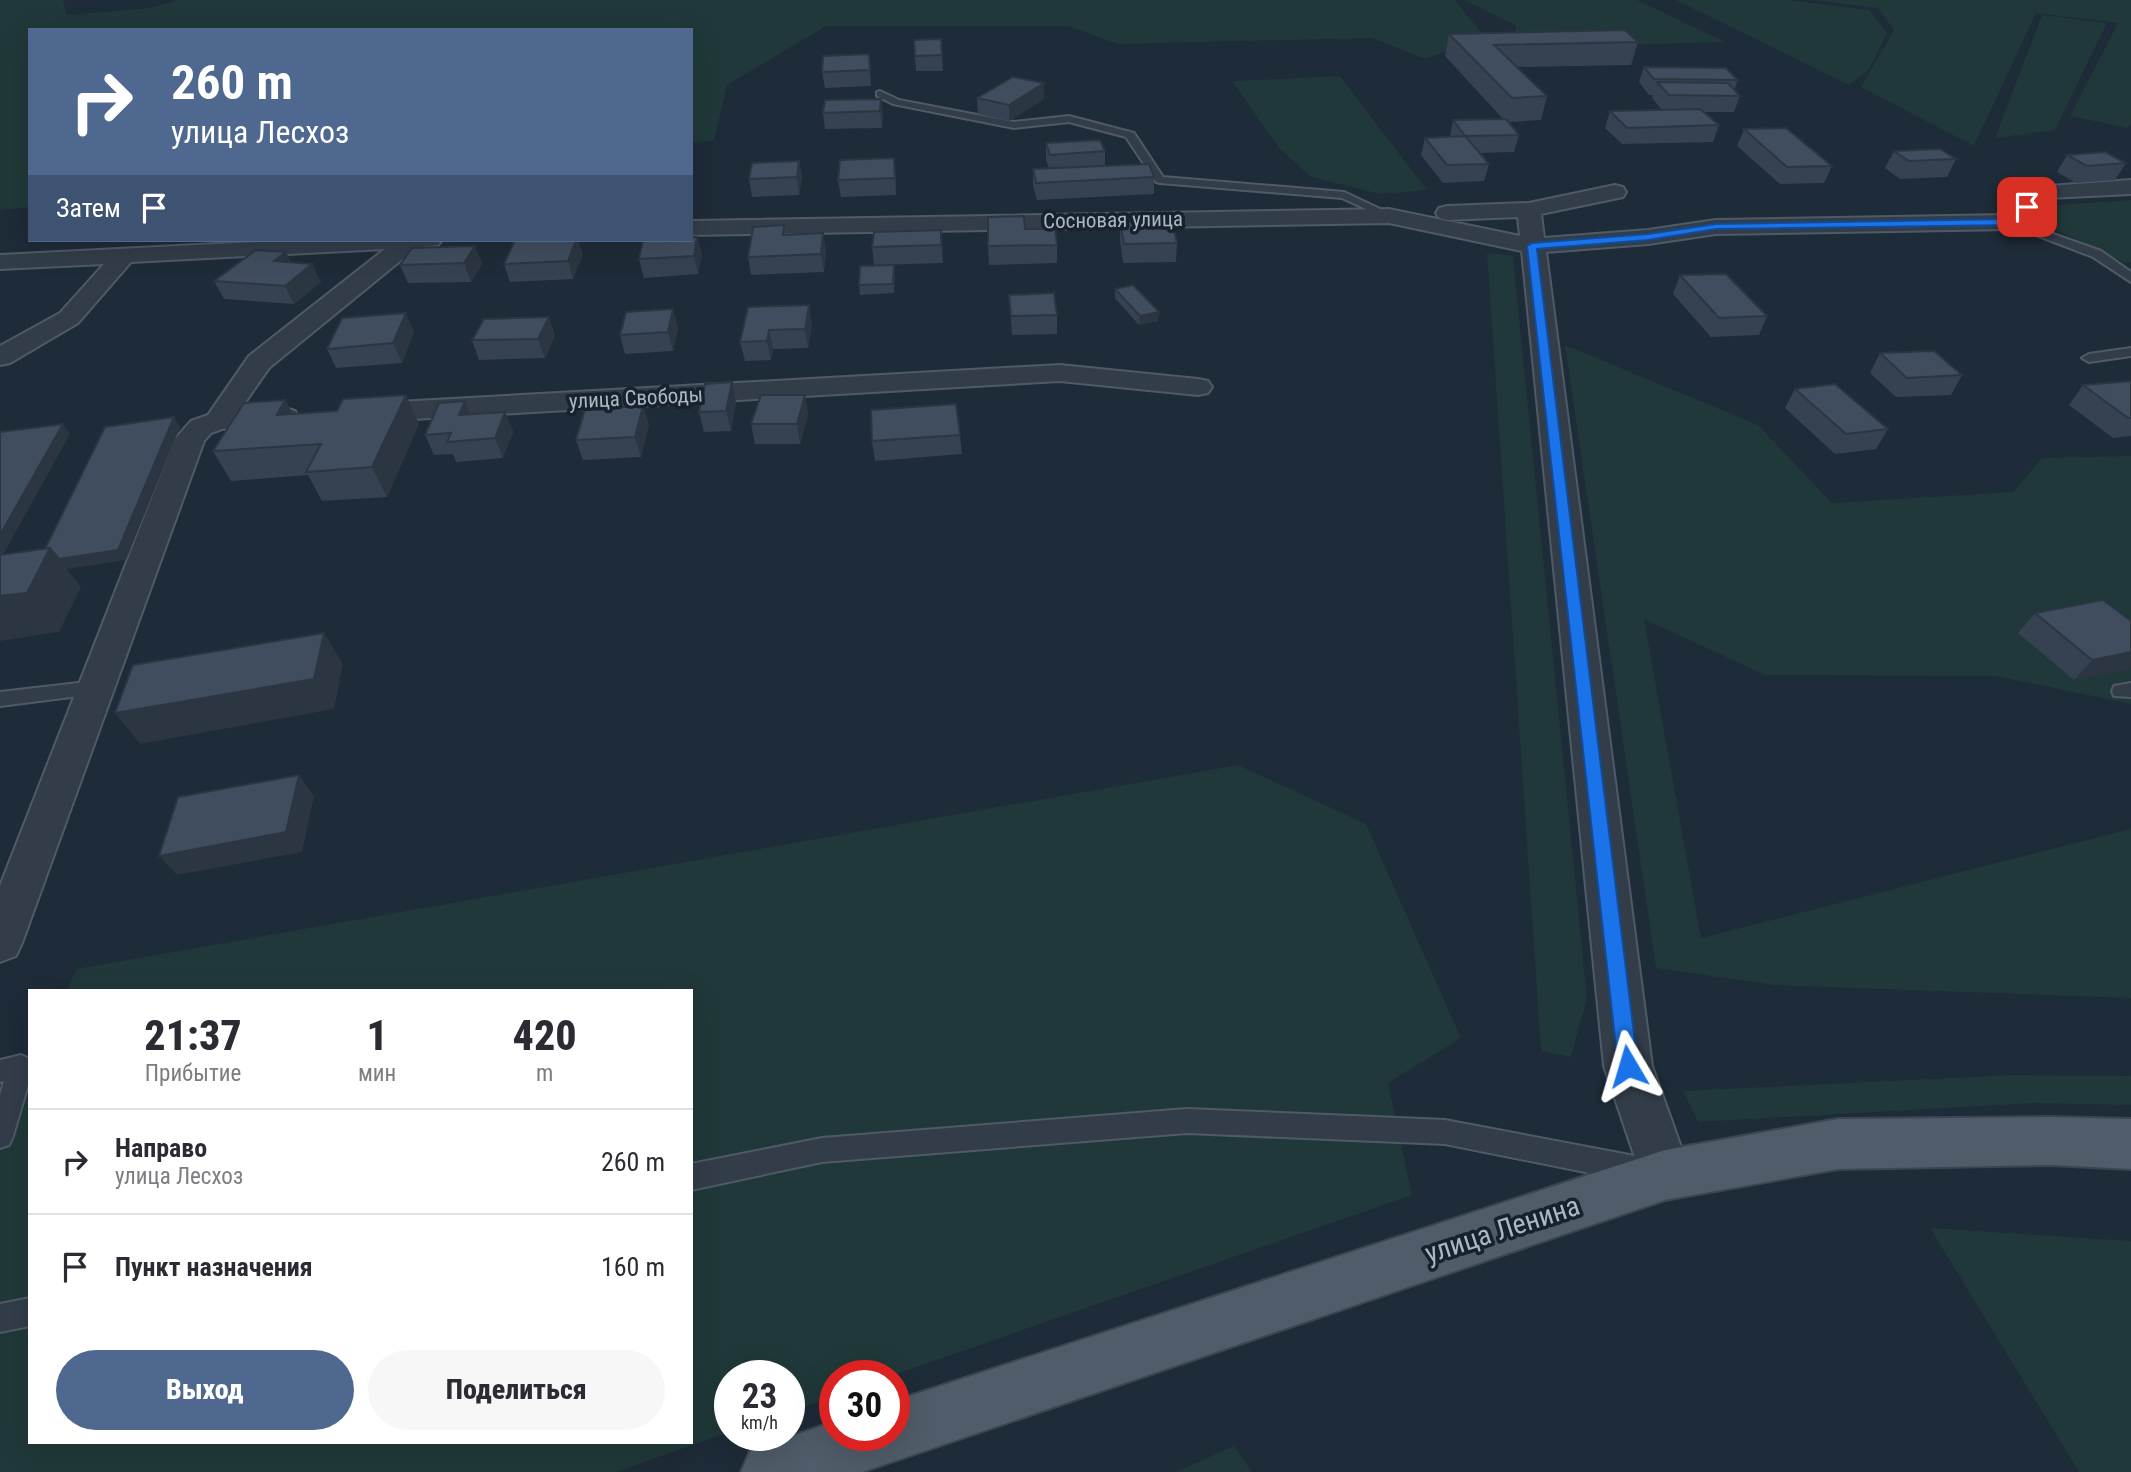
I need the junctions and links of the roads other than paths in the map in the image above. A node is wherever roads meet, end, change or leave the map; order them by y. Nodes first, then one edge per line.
1 (880, 94) dead end
2 (2131, 187) edge
3 (1615, 192) dead end
4 (1389, 216) junction
5 (2011, 222) junction
6 (693, 228) edge
7 (1531, 228) junction
8 (383, 242) edge
9 (417, 242) edge
10 (124, 256) junction
11 (0, 262) edge
12 (2131, 278) edge
13 (2131, 352) edge
14 (0, 357) edge
15 (2089, 358) dead end
16 (1198, 387) dead end
17 (209, 424) junction
18 (96, 688) junction
19 (0, 699) edge
20 (0, 943) edge
21 (0, 1071) edge
22 (0, 1136) edge
23 (2131, 1144) edge
24 (1665, 1175) junction
25 (693, 1177) edge
26 (28, 1312) edge
27 (0, 1318) edge
28 (910, 1426) edge
29 (835, 1451) edge
30 (771, 1472) edge

1 - 4 lane
2 - 5 street
3 - 7 street
4 - 6 street, Сосновая улица
4 - 7 street, Сосновая улица
4 - 7 street
5 - 7 street
5 - 12 lane
7 - 24 street
8 - 10 street
9 - 17 street
10 - 11 street
10 - 14 street
13 - 15 lane
16 - 17 street, улица Свободы
17 - 18 street
18 - 19 lane
18 - 20 street
21 - 22 lane
23 - 24 main road, улица Ленина
24 - 25 lane
24 - 28 main road, улица Ленина
26 - 27 lane
29 - 30 main road

